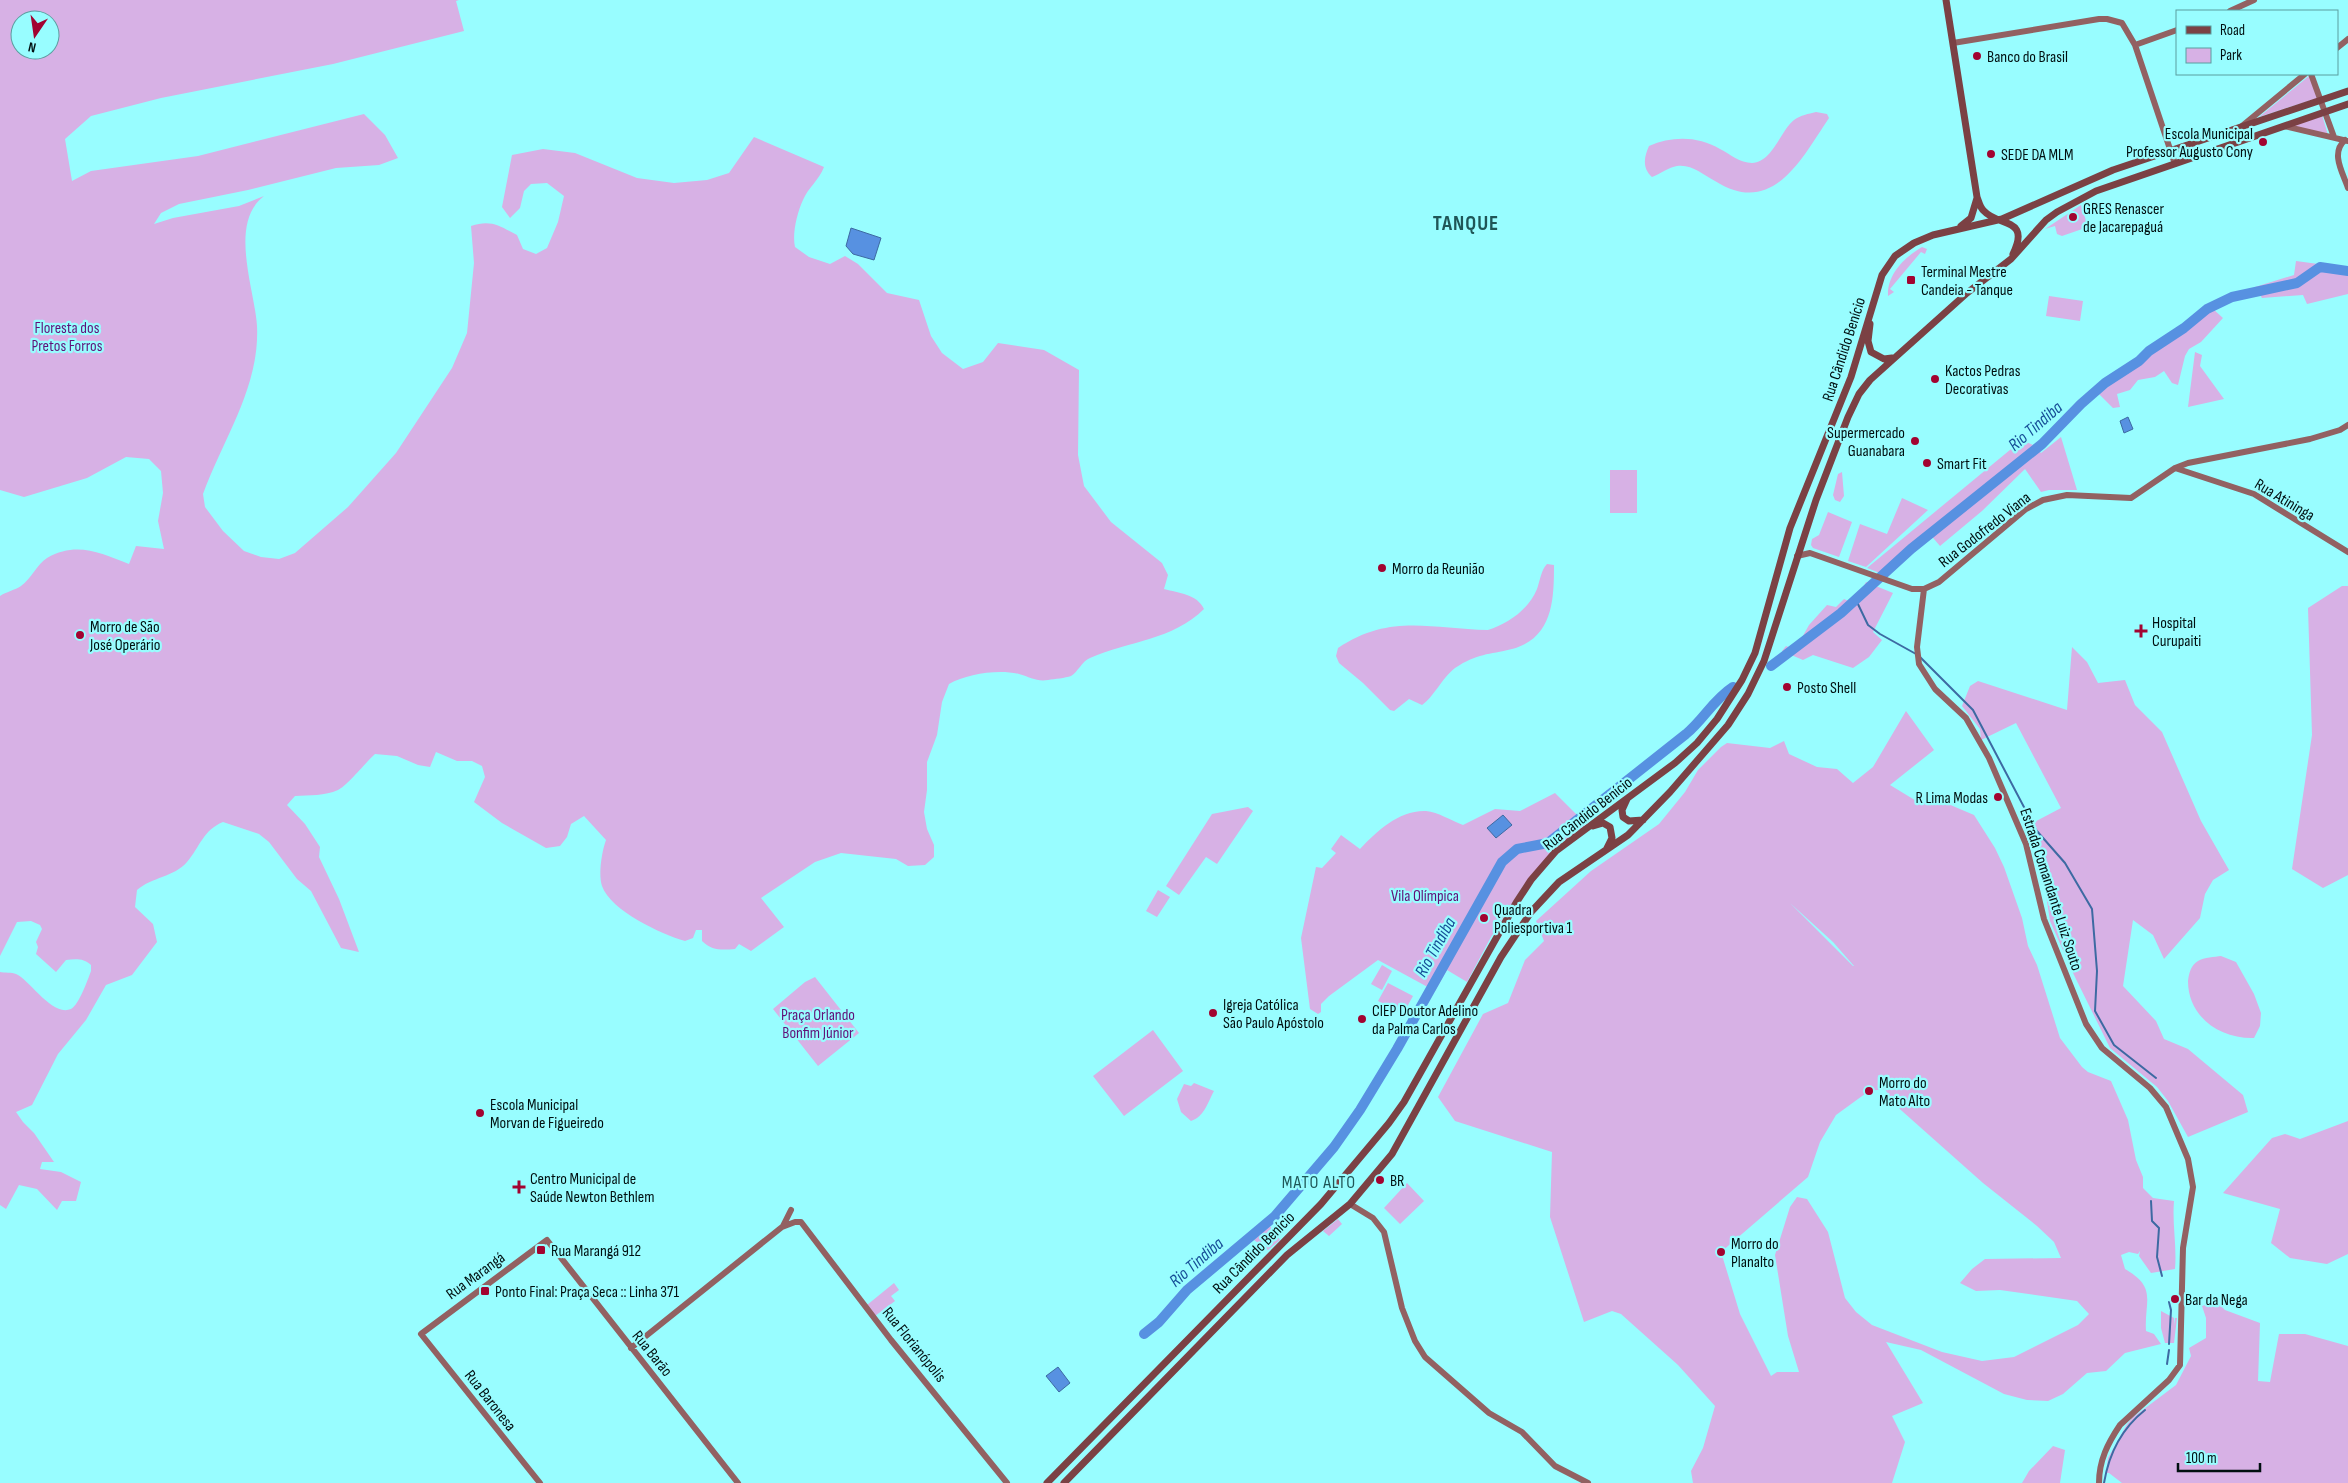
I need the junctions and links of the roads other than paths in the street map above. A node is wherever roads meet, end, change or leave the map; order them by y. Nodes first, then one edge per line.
1 (1946, 0) edge
2 (2254, 0) edge
3 (2232, 10) edge
4 (2176, 30) edge
5 (2348, 39) edge
6 (1953, 43) junction
7 (2134, 45) junction
8 (2338, 47) edge
9 (2304, 75) edge
10 (2311, 75) edge
11 (2348, 91) edge
12 (2322, 100) junction
13 (2348, 104) edge
14 (2326, 111) junction
15 (2282, 126) junction
16 (2240, 128) junction
17 (2334, 137) junction
18 (2347, 141) edge
19 (2171, 151) junction
20 (2176, 164) junction
21 (2348, 188) edge
22 (1977, 197) junction
23 (2002, 219) junction
24 (1954, 229) junction
25 (2011, 259) junction
26 (1872, 306) junction
27 (1894, 357) junction
28 (2348, 425) edge
29 (2176, 468) junction
30 (1801, 541) junction
31 (2348, 552) edge
32 (1810, 553) junction
33 (1797, 556) junction
34 (1924, 589) junction
35 (1627, 799) junction
36 (1643, 820) junction
37 (1580, 832) junction
38 (1605, 850) junction
39 (1350, 1204) junction
40 (791, 1210) dead end
41 (782, 1227) junction
42 (547, 1240) joint
43 (421, 1334) joint
44 (631, 1348) junction
45 (540, 1483) edge
46 (738, 1483) edge
47 (1007, 1483) edge
48 (1047, 1483) edge
49 (1064, 1483) edge
50 (1588, 1483) edge
51 (2099, 1483) edge

1 - 6 main road
2 - 3 street
4 - 7 street
5 - 8 street
6 - 7 street
6 - 22 main road
7 - 19 street
9 - 16 street
10 - 12 street
11 - 12 main road, Rua Cândido Benício
12 - 14 street
12 - 16 main road, Rua Cândido Benício
13 - 14 main road, Rua Cândido Benício
14 - 15 main road, Rua Cândido Benício
14 - 17 street
15 - 17 street
15 - 20 main road, Rua Cândido Benício
16 - 19 main road, Rua Cândido Benício
17 - 18 street
18 - 21 street
19 - 20 street
19 - 23 main road, Rua Cândido Benício
20 - 25 main road, Rua Cândido Benício
22 - 23 main road
22 - 24 main road
23 - 24 main road, Rua Cândido Benício
23 - 25 main road
24 - 26 main road, Rua Cândido Benício
25 - 27 main road, Rua Cândido Benício
26 - 27 main road
26 - 35 main road, Rua Cândido Benício
27 - 30 main road, Rua Cândido Benício
28 - 29 street, Rua Godofredo Viana
29 - 31 street, Rua Atininga
29 - 34 street, Rua Godofredo Viana
30 - 32 street
30 - 33 main road, Rua Cândido Benício
32 - 33 street
32 - 34 street
33 - 36 main road, Rua Cândido Benício
34 - 51 street, Estrada Comandante Luiz Souto
35 - 36 main road
35 - 37 main road, Rua Cândido Benício
36 - 38 main road, Rua Cândido Benício
37 - 38 main road
37 - 48 main road, Rua Cândido Benício
38 - 39 main road, Rua Cândido Benício
39 - 49 main road, Rua Cândido Benício
39 - 50 street
40 - 41 street
41 - 44 street
41 - 47 street, Rua Florianópolis
42 - 43 street, Rua Marangá
42 - 44 street, Rua Barão
43 - 45 street, Rua Baronesa
44 - 46 street, Rua Barão

